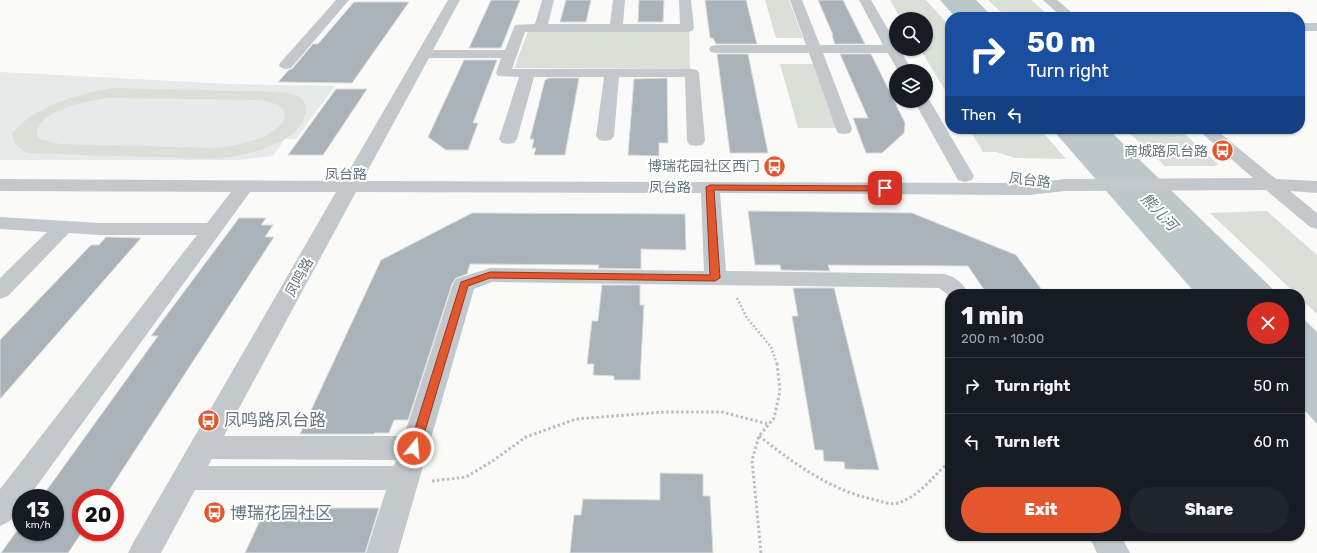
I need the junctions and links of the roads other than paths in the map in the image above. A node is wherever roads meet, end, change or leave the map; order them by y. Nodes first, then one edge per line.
1 (343, 0) edge
2 (454, 0) edge
3 (548, 0) edge
4 (619, 0) edge
5 (685, 0) edge
6 (796, 0) edge
7 (865, 0) edge
8 (1049, 0) edge
9 (1064, 12) edge
10 (1305, 27) edge
11 (1317, 27) edge
12 (540, 28) junction
13 (616, 28) junction
14 (889, 43) edge
15 (716, 49) dead end
16 (814, 50) junction
17 (889, 50) edge
18 (424, 54) junction
19 (510, 54) junction
20 (286, 65) dead end
21 (528, 73) junction
22 (612, 73) junction
23 (926, 108) edge
24 (844, 129) dead end
25 (1211, 134) edge
26 (604, 136) dead end
27 (508, 139) dead end
28 (696, 141) dead end
29 (0, 173) edge
30 (1317, 175) edge
31 (965, 176) junction
32 (353, 180) junction
33 (1271, 184) junction
34 (0, 185) edge
35 (1065, 185) junction
36 (245, 186) junction
37 (710, 187) junction
38 (1317, 187) edge
39 (0, 223) edge
40 (1317, 223) edge
41 (65, 226) junction
42 (212, 229) junction
43 (724, 278) junction
44 (955, 289) edge
45 (0, 291) edge
46 (203, 447) junction
47 (414, 448) junction
48 (186, 478) junction
49 (405, 478) junction
50 (0, 512) edge
51 (1107, 541) edge
52 (144, 553) edge
53 (382, 553) edge
54 (1114, 553) edge

1 - 20 street
2 - 18 street, 凤鸣路
3 - 12 street
4 - 13 street
5 - 13 street
6 - 16 street
7 - 14 street
8 - 9 street
10 - 11 street
12 - 13 street
12 - 19 street
15 - 16 street
16 - 17 street
16 - 24 street
18 - 19 street
18 - 32 street, 凤鸣路
19 - 21 street
21 - 22 street
21 - 27 street
22 - 26 street
22 - 28 street
23 - 31 street
25 - 33 street
29 - 32 street, 凤台路
30 - 33 street
31 - 32 street, 凤台路
31 - 35 street, 凤台路
32 - 36 street, 凤台路
32 - 37 street, 凤台路
32 - 46 street, 凤鸣路
33 - 35 street
33 - 38 street
33 - 40 street
34 - 36 street, 凤台路
35 - 37 street, 凤台路
36 - 42 street
37 - 43 street
39 - 41 street
41 - 42 street
41 - 45 street
42 - 50 street
43 - 44 street
43 - 47 street
46 - 47 street
46 - 48 street, 凤鸣路
47 - 49 street
48 - 49 street
48 - 52 street, 凤鸣路
49 - 53 street
51 - 54 street

